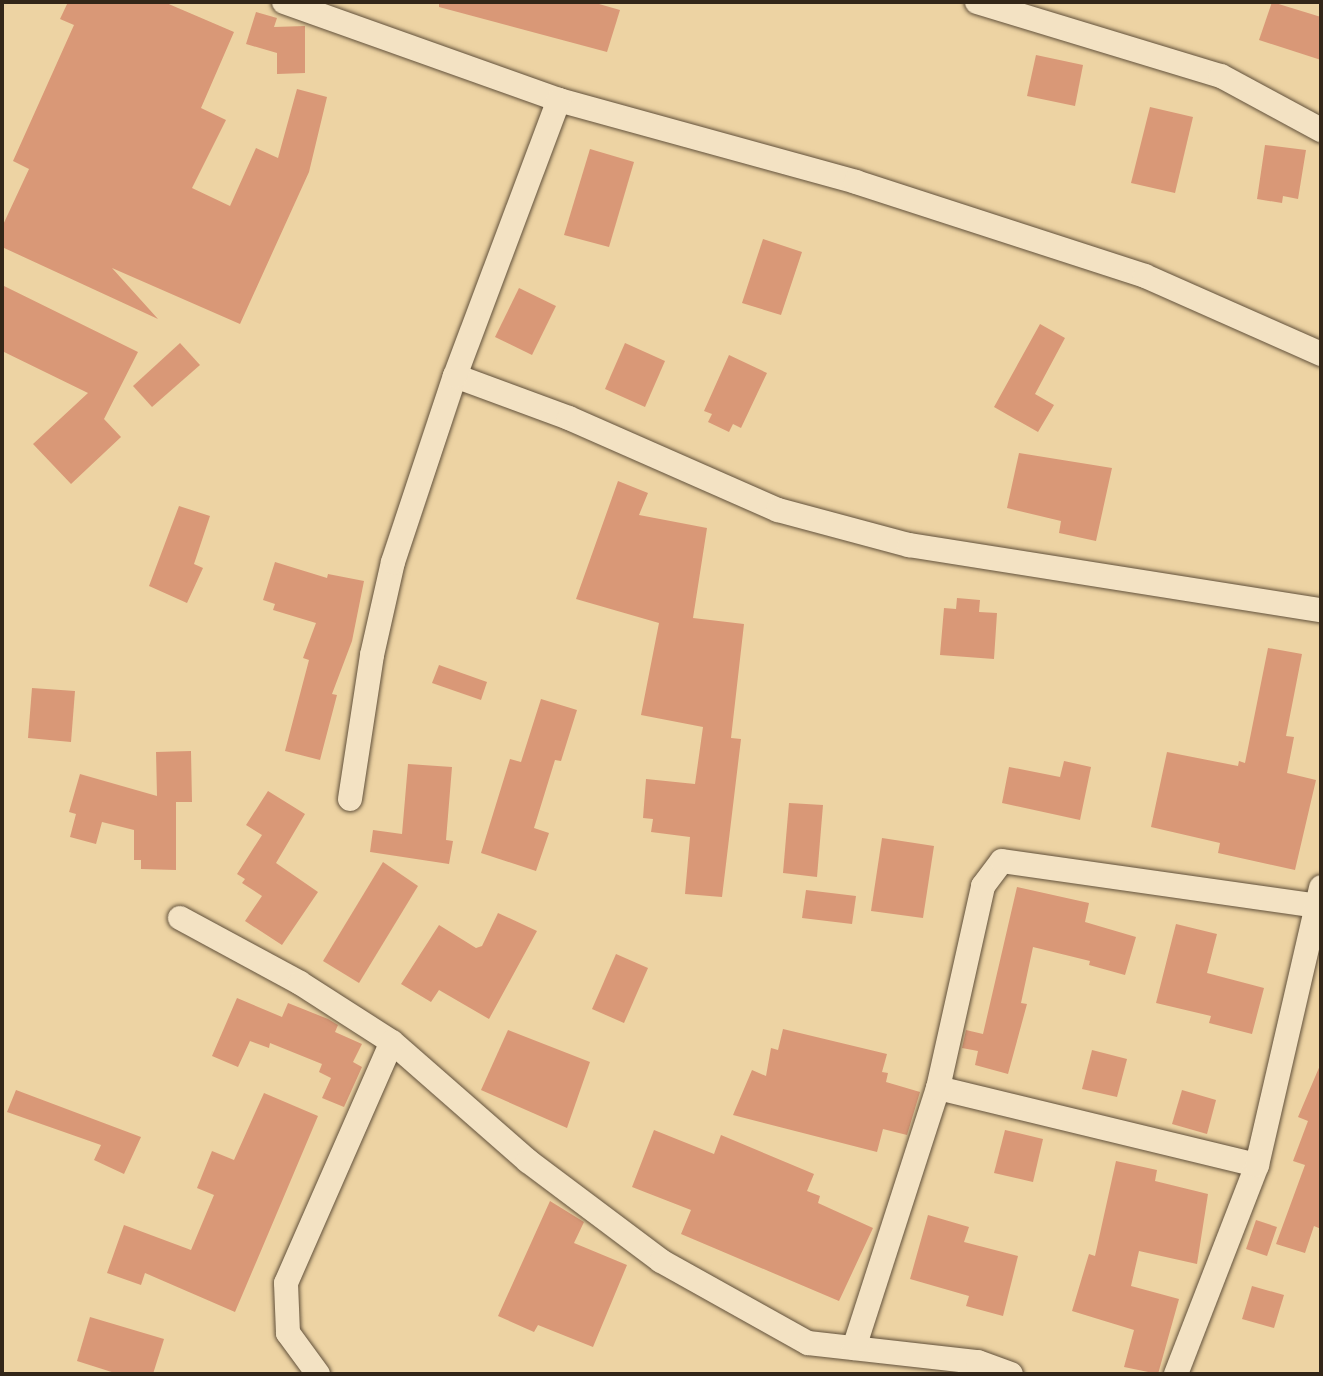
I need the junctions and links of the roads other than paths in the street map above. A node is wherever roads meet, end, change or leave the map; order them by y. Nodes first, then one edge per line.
1 (284, 2) edge
2 (977, 2) edge
3 (559, 100) junction
4 (1321, 130) edge
5 (1321, 354) edge
6 (455, 376) junction
7 (1321, 610) edge
8 (350, 799) dead end
9 (1319, 897) edge
10 (180, 918) dead end
11 (392, 1042) junction
12 (938, 1088) junction
13 (1257, 1165) junction
14 (854, 1348) junction
15 (318, 1374) edge
16 (1011, 1374) edge
17 (1176, 1374) edge

1 - 3 street
2 - 4 street
3 - 5 street
3 - 6 street
6 - 7 street
6 - 8 street
9 - 12 street
9 - 13 street
10 - 11 street
11 - 14 street
11 - 15 street
12 - 13 street
12 - 14 street
13 - 17 street
14 - 16 street

